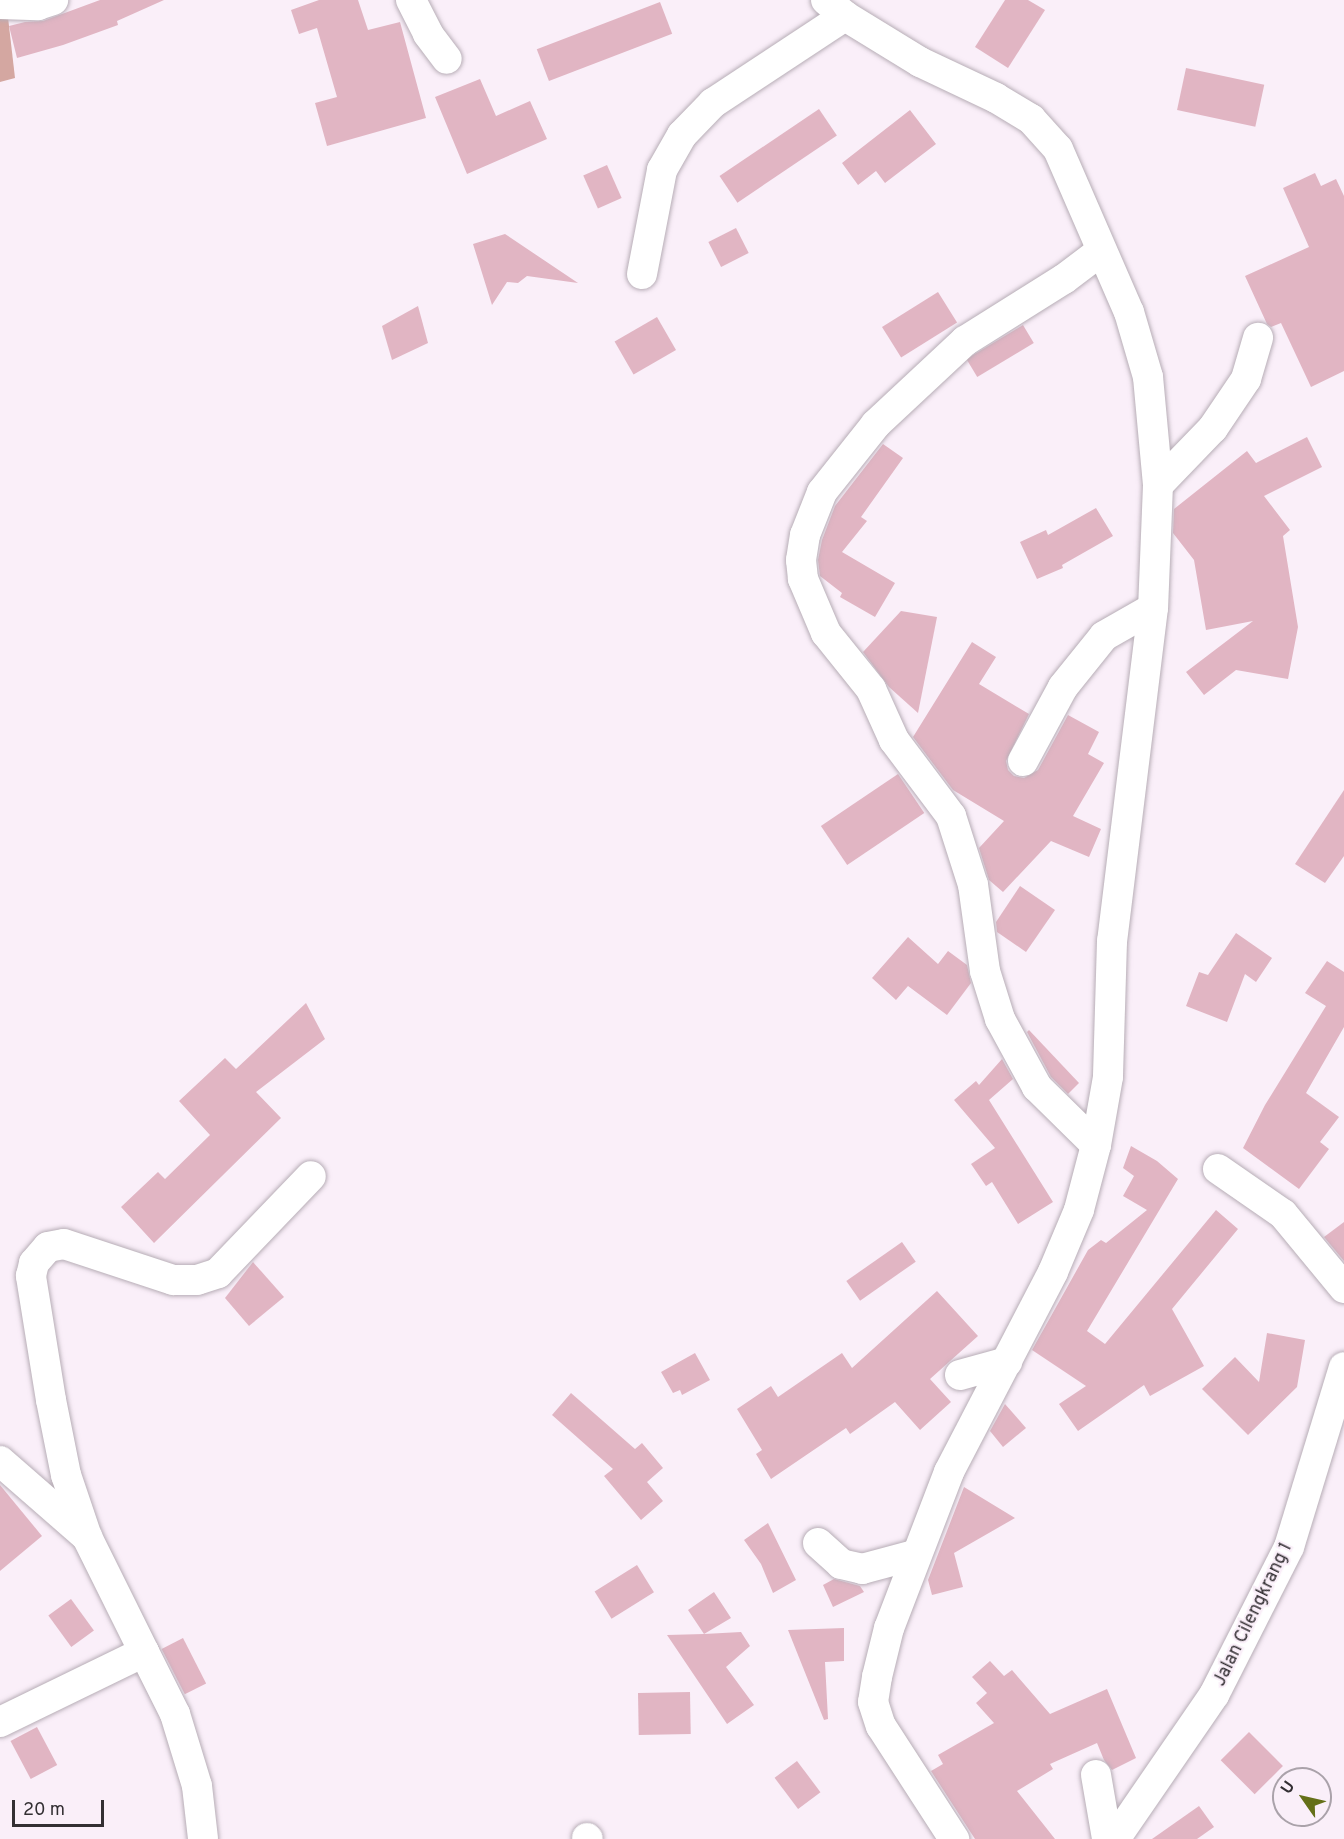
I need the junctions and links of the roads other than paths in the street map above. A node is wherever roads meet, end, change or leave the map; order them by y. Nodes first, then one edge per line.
1 (52, 0) edge
2 (411, 0) edge
3 (0, 4) edge
4 (836, 8) edge
5 (447, 59) dead end
6 (1101, 251) junction
7 (642, 274) dead end
8 (1258, 338) dead end
9 (1158, 485) junction
10 (1154, 608) junction
11 (1023, 761) dead end
12 (1096, 1145) junction
13 (1218, 1169) dead end
14 (311, 1176) dead end
15 (1344, 1288) edge
16 (1008, 1362) junction
17 (1344, 1367) edge
18 (960, 1375) dead end
19 (0, 1461) edge
20 (87, 1537) junction
21 (818, 1543) dead end
22 (914, 1556) junction
23 (144, 1652) junction
24 (0, 1722) edge
25 (1096, 1775) dead end
26 (203, 1839) edge
27 (954, 1839) edge
28 (1107, 1839) edge
29 (1114, 1839) edge

1 - 3 street
2 - 5 street
4 - 6 street
4 - 7 street
6 - 9 street
6 - 12 street
8 - 9 street
9 - 10 street
10 - 11 street
10 - 12 street
12 - 16 street
13 - 15 street
14 - 20 street
16 - 18 street
16 - 22 street
17 - 29 street, Jalan Cilengkrang 1
19 - 20 street
20 - 23 street
21 - 22 street
22 - 27 street
23 - 24 street
23 - 26 street
25 - 28 street

